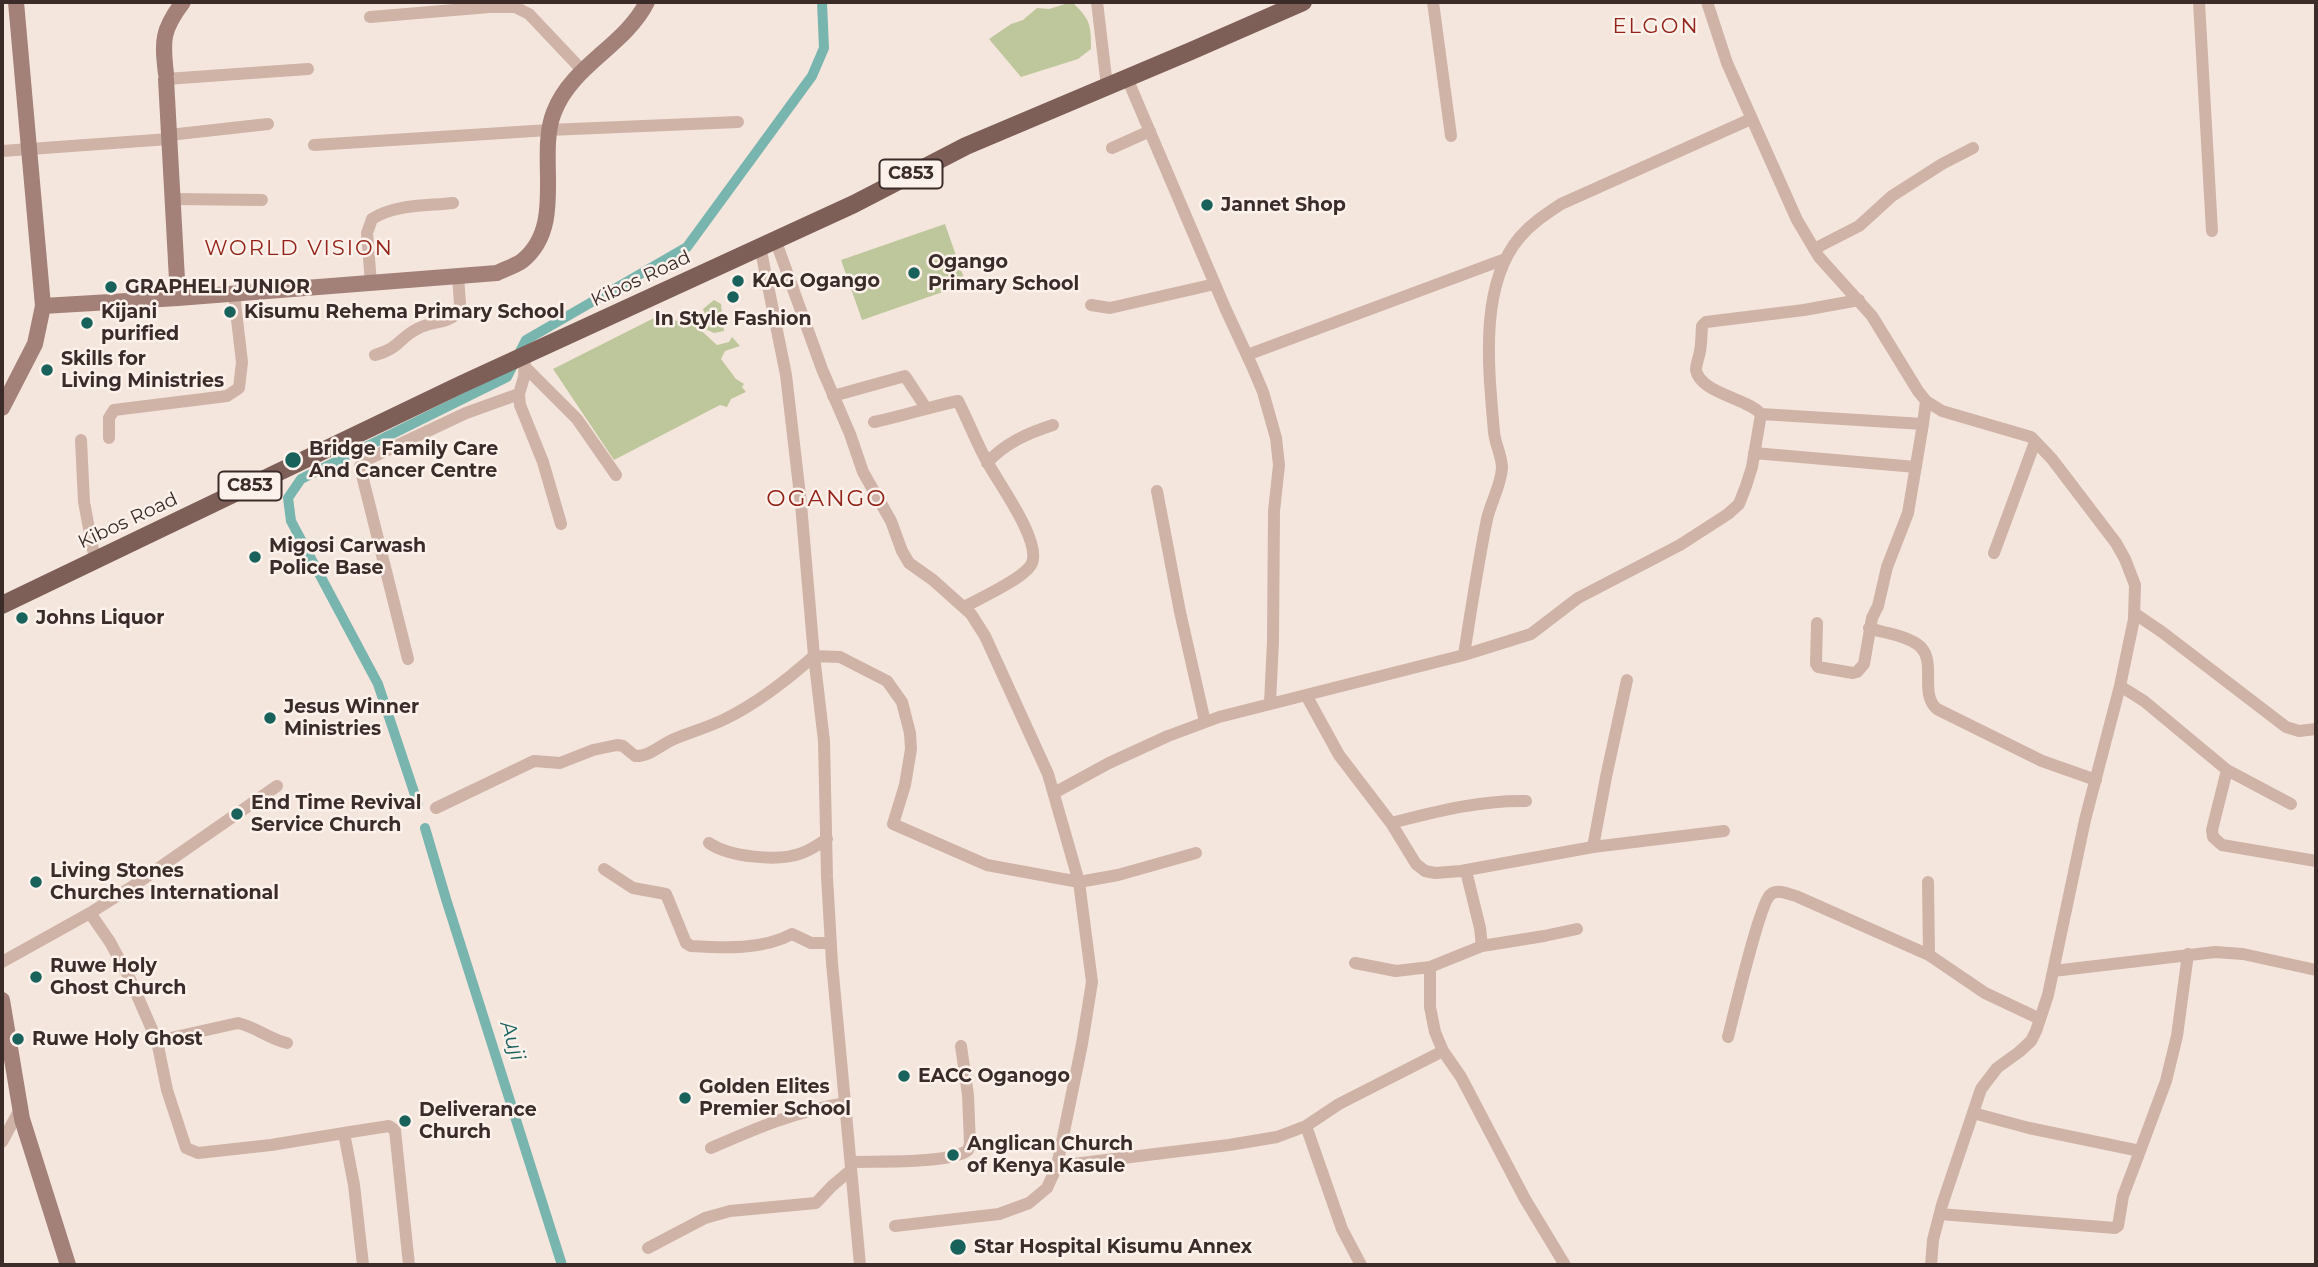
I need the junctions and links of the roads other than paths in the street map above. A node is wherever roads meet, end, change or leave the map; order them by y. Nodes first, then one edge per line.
1 (183, 2) edge
2 (647, 2) edge
3 (1097, 2) edge
4 (1303, 2) edge
5 (1433, 2) edge
6 (1707, 2) edge
7 (2199, 2) edge
8 (514, 4) edge
9 (12, 13) edge
10 (370, 17) dead end
11 (308, 69) dead end
12 (582, 70) junction
13 (166, 77) junction
14 (1127, 78) junction
15 (1107, 86) junction
16 (1751, 119) junction
17 (738, 122) dead end
18 (268, 124) dead end
19 (549, 130) junction
20 (1150, 131) junction
21 (1451, 136) dead end
22 (169, 137) junction
23 (314, 145) dead end
24 (1112, 148) dead end
25 (1973, 148) dead end
26 (2, 151) edge
27 (29, 151) junction
28 (173, 199) junction
29 (262, 200) dead end
30 (453, 203) dead end
31 (2212, 231) dead end
32 (768, 243) junction
33 (1814, 249) junction
34 (1505, 259) junction
35 (458, 276) junction
36 (371, 283) junction
37 (1215, 284) junction
38 (234, 294) junction
39 (178, 298) junction
40 (1859, 300) junction
41 (1091, 305) dead end
42 (43, 306) junction
43 (375, 355) dead end
44 (1247, 355) junction
45 (524, 359) junction
46 (519, 394) junction
47 (833, 396) junction
48 (1926, 401) junction
49 (2, 408) edge
50 (926, 408) junction
51 (1761, 414) junction
52 (874, 422) dead end
53 (1923, 424) junction
54 (1054, 425) dead end
55 (109, 438) dead end
56 (82, 440) dead end
57 (2035, 442) junction
58 (1754, 453) junction
59 (987, 463) junction
60 (1916, 467) junction
61 (615, 475) dead end
62 (1157, 491) dead end
63 (561, 524) dead end
64 (1994, 553) dead end
65 (95, 560) junction
66 (73, 578) dead end
67 (2, 605) edge
68 (964, 607) junction
69 (2, 612) edge
70 (2134, 613) junction
71 (1817, 623) dead end
72 (1869, 628) junction
73 (1464, 655) junction
74 (814, 656) junction
75 (408, 659) dead end
76 (1627, 680) dead end
77 (2120, 685) junction
78 (1306, 695) junction
79 (1270, 703) junction
80 (1205, 722) junction
81 (2316, 729) edge
82 (2227, 770) junction
83 (2096, 780) junction
84 (277, 786) dead end
85 (1054, 793) junction
86 (1526, 801) dead end
87 (2291, 804) dead end
88 (436, 808) dead end
89 (1391, 823) junction
90 (1724, 831) dead end
91 (827, 839) junction
92 (709, 843) dead end
93 (1593, 847) junction
94 (1196, 853) dead end
95 (2316, 861) edge
96 (604, 869) dead end
97 (1466, 870) junction
98 (1928, 882) dead end
99 (1079, 883) junction
100 (90, 913) junction
101 (1577, 929) dead end
102 (831, 943) junction
103 (1482, 946) junction
104 (2188, 954) junction
105 (1929, 955) junction
106 (2, 962) edge
107 (1355, 963) dead end
108 (1430, 967) junction
109 (2316, 970) edge
110 (2053, 971) junction
111 (2, 1000) edge
112 (2040, 1018) junction
113 (1728, 1037) dead end
114 (157, 1041) junction
115 (287, 1042) dead end
116 (961, 1046) dead end
117 (1443, 1051) junction
118 (846, 1103) junction
119 (20, 1109) junction
120 (1973, 1112) junction
121 (1306, 1126) junction
122 (344, 1133) junction
123 (2, 1142) edge
124 (711, 1148) dead end
125 (2140, 1151) junction
126 (851, 1166) junction
127 (1057, 1166) junction
128 (1940, 1214) junction
129 (895, 1226) dead end
130 (648, 1248) dead end
131 (68, 1265) edge
132 (363, 1265) edge
133 (409, 1265) edge
134 (860, 1265) edge
135 (1361, 1265) edge
136 (1566, 1265) edge
137 (1931, 1265) edge

1 - 13 street
2 - 12 street
3 - 15 street
4 - 14 main road, Kibos Road / C853
5 - 21 street
6 - 16 street
7 - 31 street
8 - 10 street
8 - 12 street
9 - 27 street
11 - 13 street
12 - 19 street
13 - 22 street
14 - 15 main road, Kibos Road / C853
14 - 20 street
15 - 32 main road, Kibos Road / C853
16 - 33 street
16 - 34 street
17 - 19 street
18 - 22 street
19 - 23 street
19 - 35 street
20 - 24 street
20 - 37 street
22 - 27 street
22 - 28 street
25 - 33 street
26 - 27 street
27 - 42 street
28 - 29 street
28 - 39 street
30 - 36 street
32 - 45 main road, Kibos Road / C853
32 - 47 street
32 - 74 street
33 - 40 street
34 - 44 street
34 - 73 street
35 - 36 street
35 - 43 street
36 - 38 street
37 - 41 street
37 - 44 street
38 - 39 street
38 - 55 street
39 - 42 street
40 - 48 street
40 - 51 street
42 - 49 street
44 - 79 street
45 - 46 street
45 - 61 street
45 - 65 main road, Kibos Road / C853
46 - 63 street
46 - 75 street
47 - 50 street
47 - 68 street
48 - 53 street
48 - 57 street
50 - 52 street
50 - 59 street
51 - 53 street
51 - 58 street
53 - 60 street
54 - 59 street
56 - 65 street
57 - 64 street
57 - 70 street
58 - 60 street
58 - 73 street
59 - 68 street
60 - 72 street
62 - 80 street
65 - 67 main road, Kibos Road / C853
66 - 69 street
68 - 85 street
70 - 77 street
70 - 81 street
71 - 72 street
72 - 83 street
73 - 78 street
74 - 88 street
74 - 91 street
74 - 99 street
76 - 93 street
77 - 82 street
77 - 83 street
78 - 79 street
78 - 89 street
79 - 80 street
80 - 85 street
82 - 87 street
82 - 95 street
83 - 110 street
84 - 100 street
85 - 99 street
86 - 89 street
89 - 97 street
90 - 93 street
91 - 92 street
91 - 102 street
93 - 97 street
94 - 99 street
96 - 102 street
97 - 103 street
98 - 105 street
99 - 127 street
100 - 106 street
100 - 114 street
101 - 103 street
102 - 118 street
103 - 108 street
104 - 109 street
104 - 110 street
104 - 125 street
105 - 112 street
105 - 113 street
107 - 108 street
108 - 117 street
110 - 112 street
111 - 119 street
112 - 120 street
114 - 115 street
114 - 122 street
116 - 126 street
117 - 121 street
117 - 136 street
118 - 124 street
118 - 126 street
119 - 123 street
119 - 131 street
120 - 125 street
120 - 128 street
121 - 127 street
121 - 135 street
122 - 132 street
122 - 133 street
125 - 128 street
126 - 130 street
126 - 134 street
127 - 129 street
128 - 137 street

